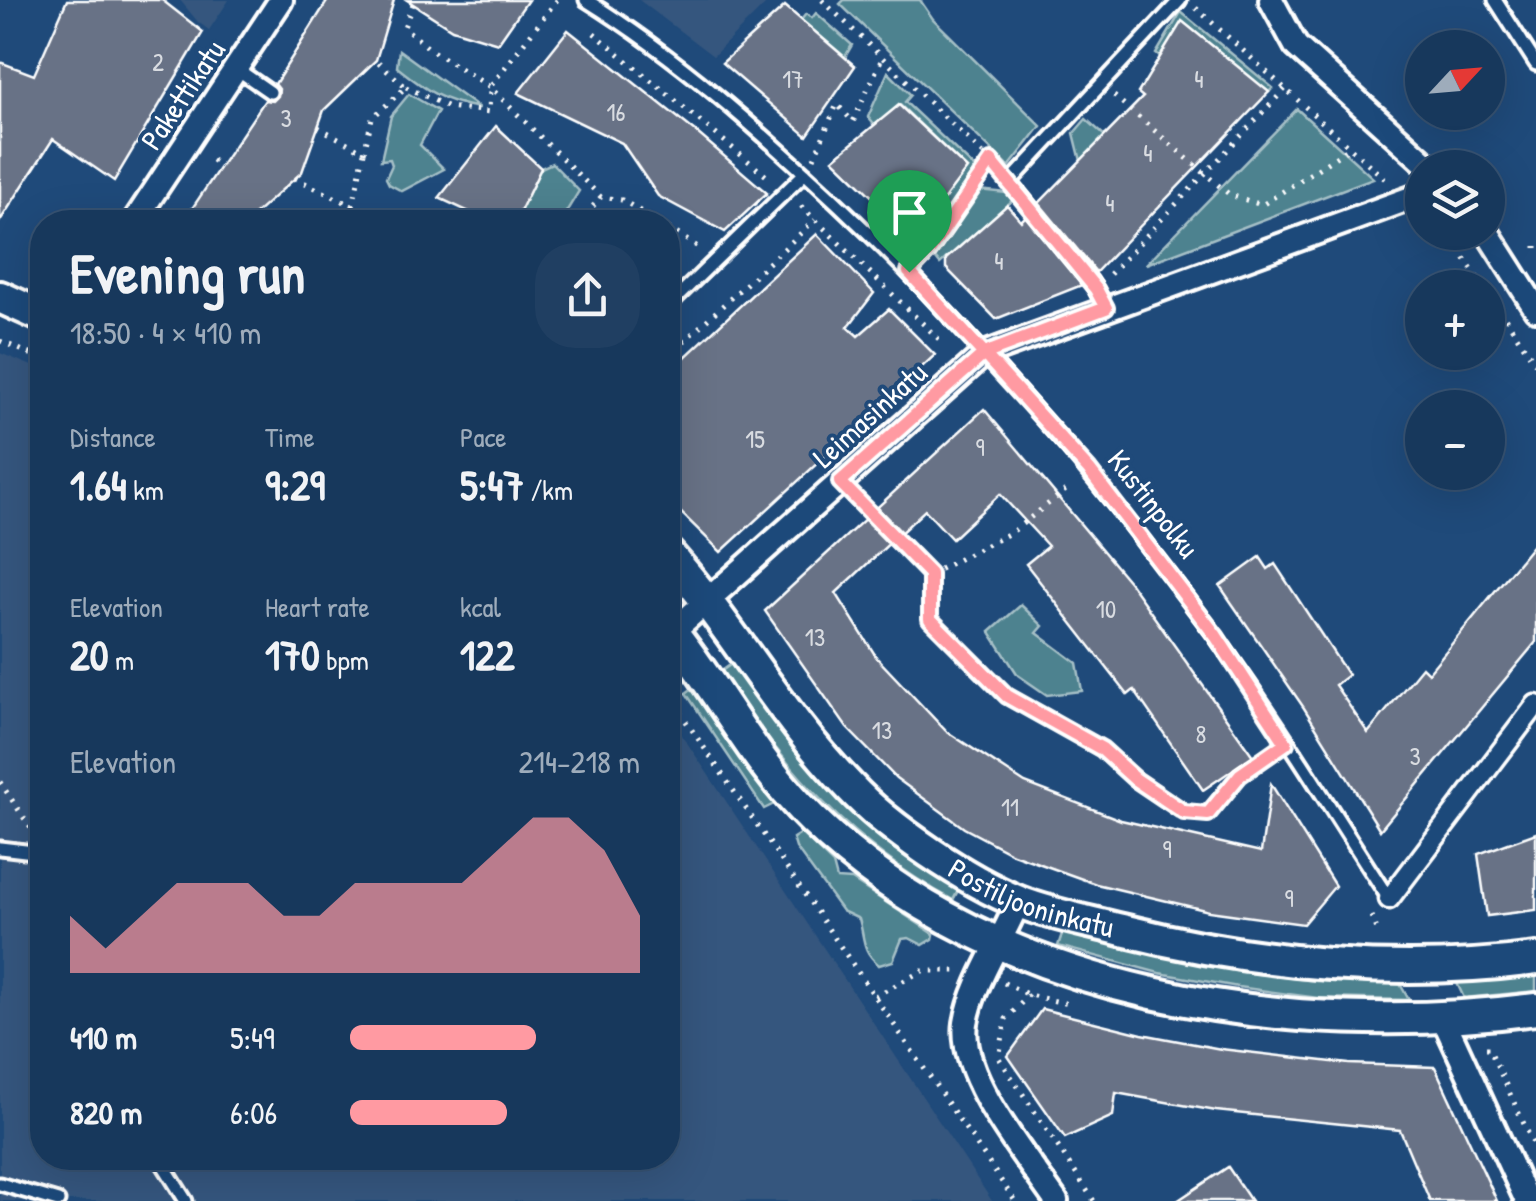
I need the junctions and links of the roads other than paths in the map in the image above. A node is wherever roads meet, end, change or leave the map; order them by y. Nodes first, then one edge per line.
1 (281, 0) edge
2 (586, 0) edge
3 (1183, 0) edge
4 (1270, 0) edge
5 (1495, 0) edge
6 (1536, 64) edge
7 (237, 69) junction
8 (270, 92) dead end
9 (1412, 150) edge
10 (806, 173) junction
11 (1405, 200) edge
12 (142, 210) edge
13 (1498, 250) edge
14 (680, 294) edge
15 (0, 298) edge
16 (1101, 298) junction
17 (1536, 309) edge
18 (30, 311) edge
19 (976, 361) junction
20 (680, 568) edge
21 (708, 601) junction
22 (680, 622) edge
23 (680, 645) edge
24 (1536, 704) edge
25 (0, 848) edge
26 (30, 852) edge
27 (1389, 899) joint
28 (1018, 902) junction
29 (1000, 946) junction
30 (1536, 959) edge
31 (1536, 1009) edge
32 (1442, 1018) junction
33 (166, 1170) edge
34 (0, 1184) edge
35 (1536, 1197) edge
36 (58, 1201) edge
37 (186, 1201) edge
38 (1056, 1201) edge
39 (1527, 1201) edge

1 - 7 street, Pakettikatu
2 - 10 lane, Kustinpolku
3 - 16 lane
4 - 9 street
5 - 6 lane
7 - 8 lane
7 - 12 street, Pakettikatu
10 - 14 lane
10 - 19 lane, Kustinpolku
11 - 16 street, Leimasinkatu
13 - 17 street
15 - 18 street
16 - 19 street, Leimasinkatu
19 - 21 street, Leimasinkatu
19 - 27 lane, Kustinpolku
20 - 21 street, Postiljooninkatu
21 - 22 street, Leimasinkatu
21 - 28 street, Postiljooninkatu
23 - 29 street, Postiljooninkatu
24 - 27 street
25 - 26 lane
28 - 29 street
28 - 30 street, Postiljooninkatu
29 - 32 street, Postiljooninkatu
29 - 38 street
31 - 32 street, Postiljooninkatu
32 - 39 street
33 - 37 lane
34 - 36 lane
35 - 39 lane

